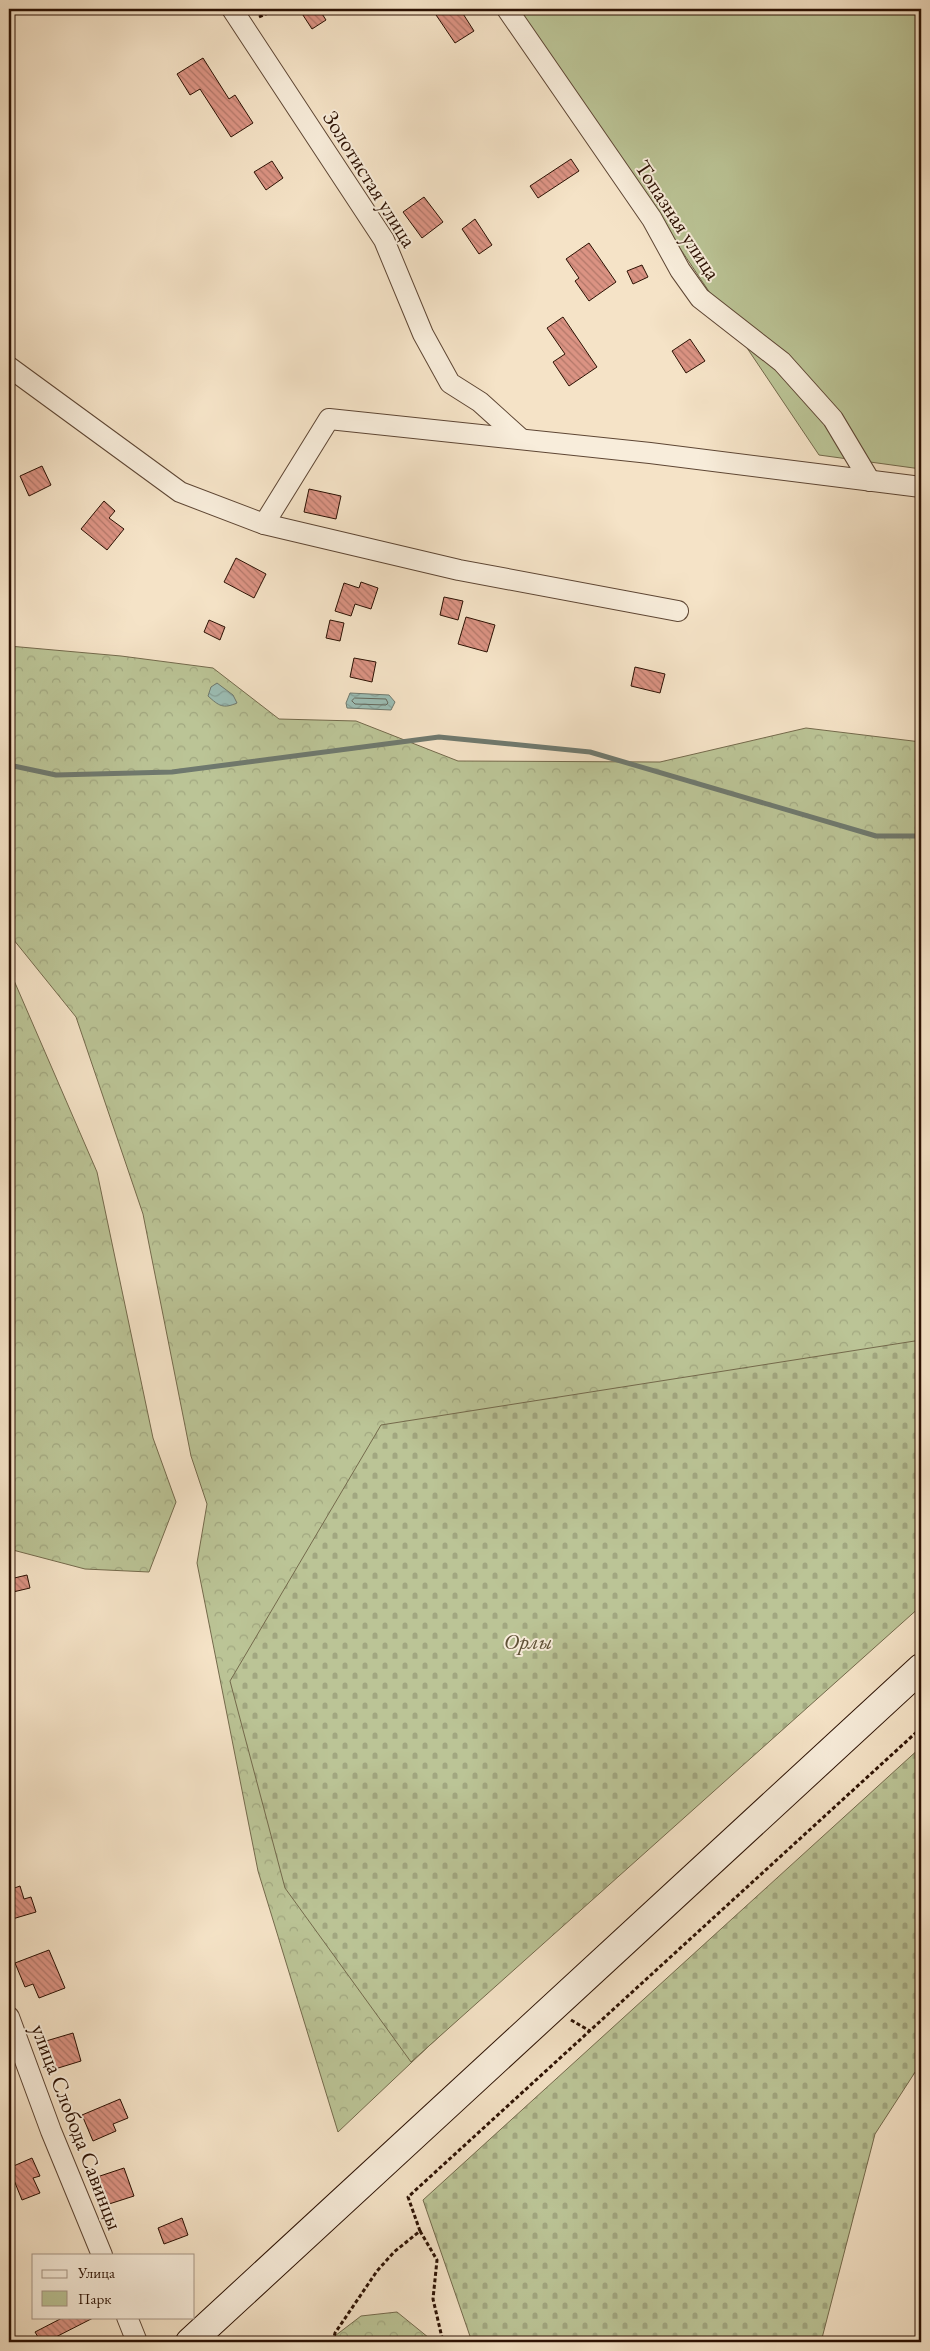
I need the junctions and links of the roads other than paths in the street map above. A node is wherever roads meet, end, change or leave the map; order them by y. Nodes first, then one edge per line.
1 (232, 9) edge
2 (507, 9) edge
3 (9, 367) edge
4 (521, 439) junction
5 (870, 481) junction
6 (921, 487) edge
7 (264, 524) junction
8 (678, 611) dead end
9 (921, 1668) edge
10 (9, 2017) edge
11 (102, 2254) edge
12 (127, 2318) edge
13 (137, 2342) edge
14 (190, 2342) edge

1 - 4 street, Золотистая улица
2 - 5 street, Топазная улица
3 - 7 street
4 - 5 street
4 - 7 street
5 - 6 street
7 - 8 street
9 - 14 main road
10 - 11 street, улица Слобода Савинцы
12 - 13 street

